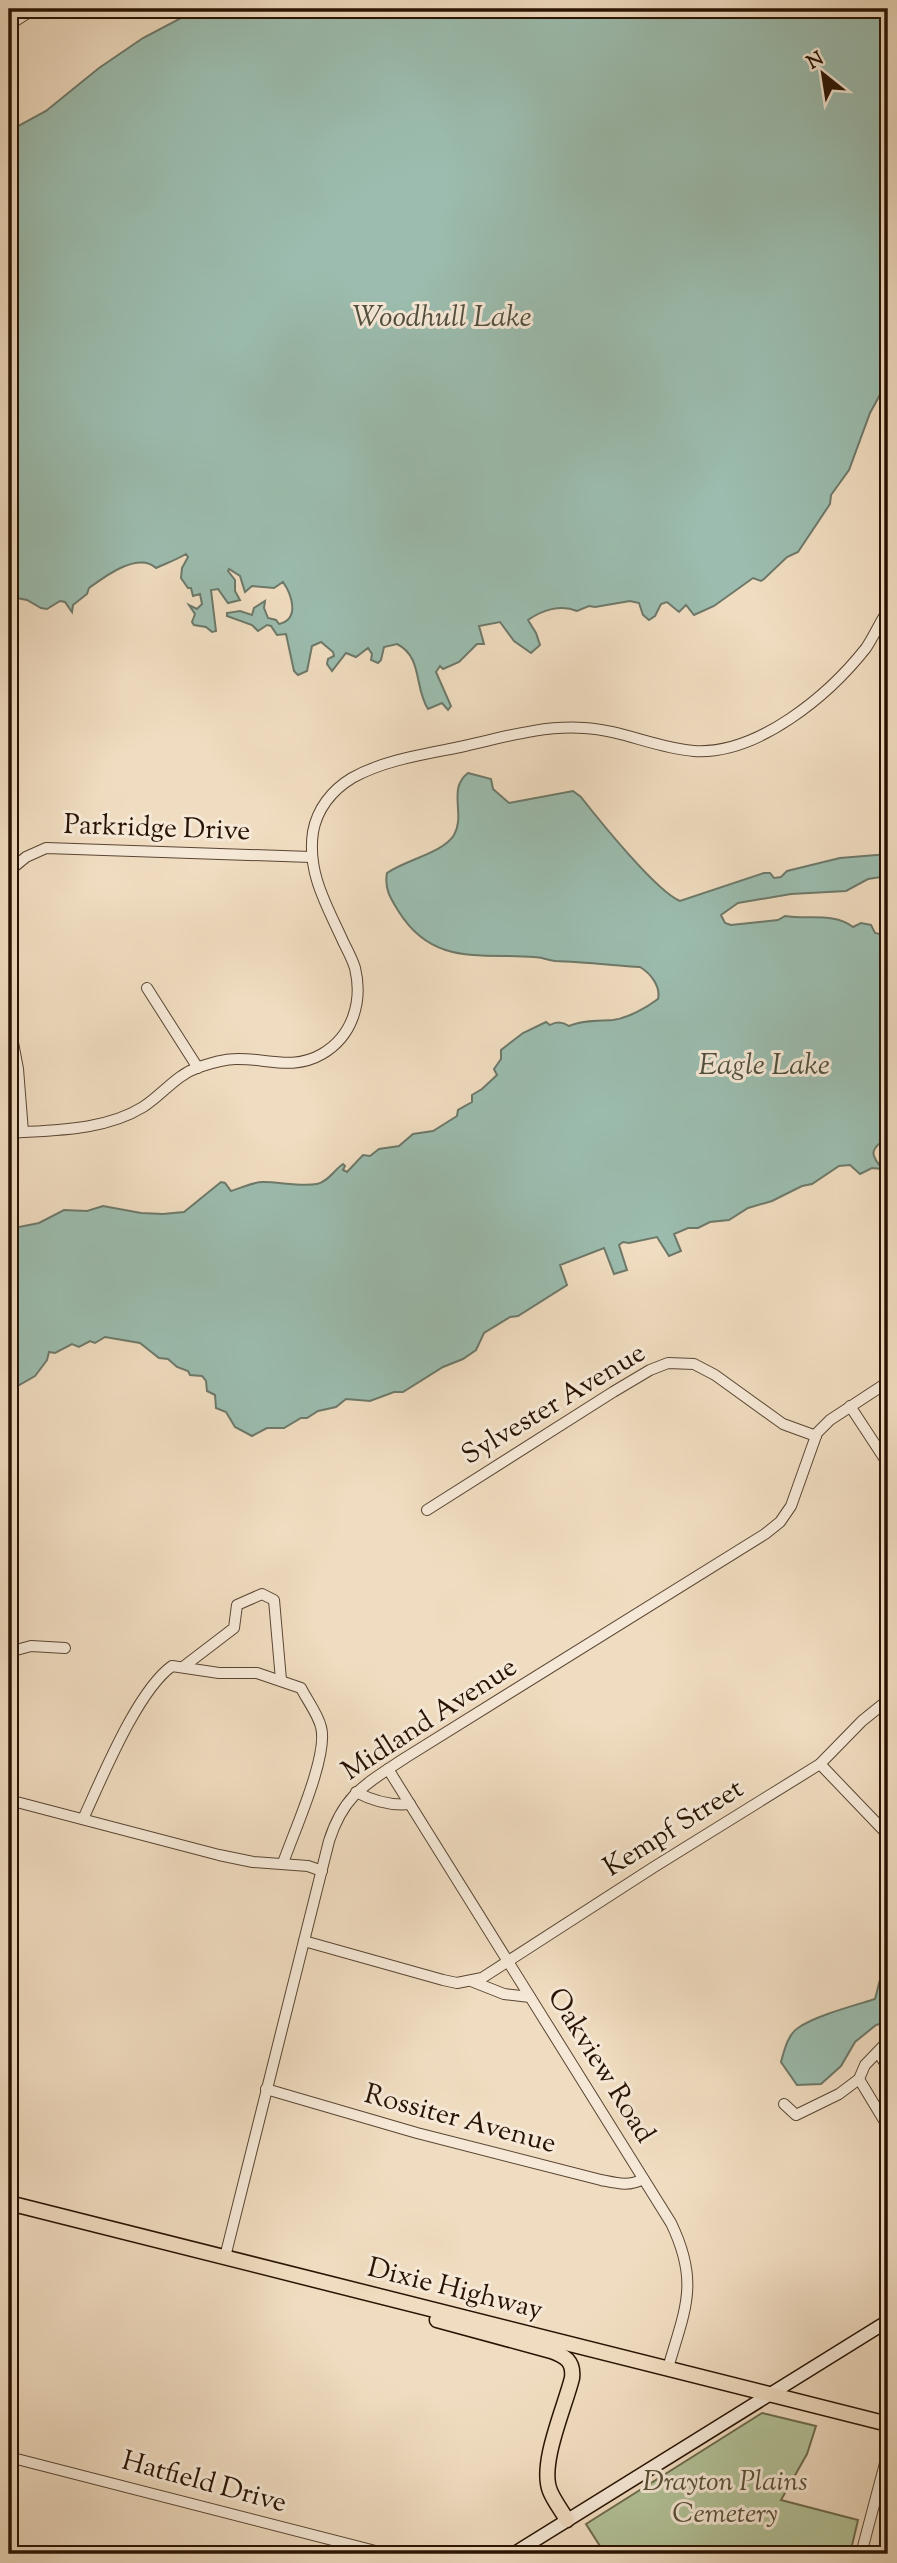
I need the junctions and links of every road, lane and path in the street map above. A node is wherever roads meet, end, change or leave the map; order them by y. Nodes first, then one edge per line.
1 (34, 9) edge
2 (9, 25) edge
3 (888, 610) edge
4 (312, 857) junction
5 (9, 871) edge
6 (147, 988) dead end
7 (9, 1021) edge
8 (198, 1068) junction
9 (23, 1132) junction
10 (9, 1133) edge
11 (888, 1382) edge
12 (850, 1406) junction
13 (816, 1436) junction
14 (888, 1464) edge
15 (427, 1510) dead end
16 (65, 1648) dead end
17 (9, 1652) edge
18 (183, 1667) junction
19 (281, 1681) junction
20 (888, 1700) edge
21 (820, 1764) junction
22 (388, 1769) junction
23 (356, 1792) junction
24 (9, 1800) edge
25 (410, 1804) junction
26 (83, 1819) junction
27 (888, 1835) edge
28 (283, 1863) junction
29 (322, 1871) junction
30 (304, 1941) junction
31 (507, 1961) junction
32 (471, 1981) junction
33 (530, 1997) junction
34 (888, 2041) edge
35 (878, 2052) junction
36 (888, 2068) edge
37 (859, 2080) junction
38 (266, 2089) junction
39 (784, 2104) dead end
40 (888, 2127) edge
41 (643, 2179) junction
42 (9, 2203) edge
43 (225, 2258) junction
44 (423, 2307) junction
45 (888, 2321) edge
46 (667, 2368) junction
47 (769, 2394) junction
48 (888, 2424) edge
49 (888, 2452) edge
50 (9, 2457) edge
51 (567, 2520) junction
52 (387, 2554) edge
53 (513, 2554) edge
54 (861, 2554) edge

1 - 2 street
3 - 4 street
4 - 5 street, Parkridge Drive
4 - 8 street
6 - 8 street
7 - 9 street
8 - 9 street
9 - 10 street
11 - 12 street
12 - 13 street
12 - 14 street
13 - 15 street, Sylvester Avenue
13 - 22 street, Midland Avenue
16 - 17 street
18 - 19 street
18 - 19 street
18 - 26 street
19 - 28 street
20 - 21 street, Kempf Street
21 - 27 street
21 - 31 street, Kempf Street
22 - 23 street, Midland Avenue
22 - 25 street, Oakview Road
23 - 25 street
23 - 29 street, Midland Avenue
24 - 26 street
25 - 31 street, Oakview Road
26 - 28 street
28 - 29 street
29 - 30 street, Midland Avenue
30 - 32 street
30 - 38 street, Midland Avenue
31 - 32 street, Kempf Street
31 - 33 street, Oakview Road
32 - 33 street
33 - 41 street, Oakview Road
34 - 35 street
35 - 36 street
35 - 37 street
37 - 39 street
37 - 40 street
38 - 41 street, Rossiter Avenue
38 - 43 street, Midland Avenue
41 - 46 street, Oakview Road
42 - 43 main road, Dixie Highway
43 - 44 main road, Dixie Highway
44 - 46 main road, Dixie Highway
44 - 51 main road
45 - 47 main road
46 - 47 main road, Dixie Highway
47 - 48 main road, Dixie Highway
47 - 51 main road
49 - 54 street
50 - 52 street, Hatfield Drive
51 - 53 main road

